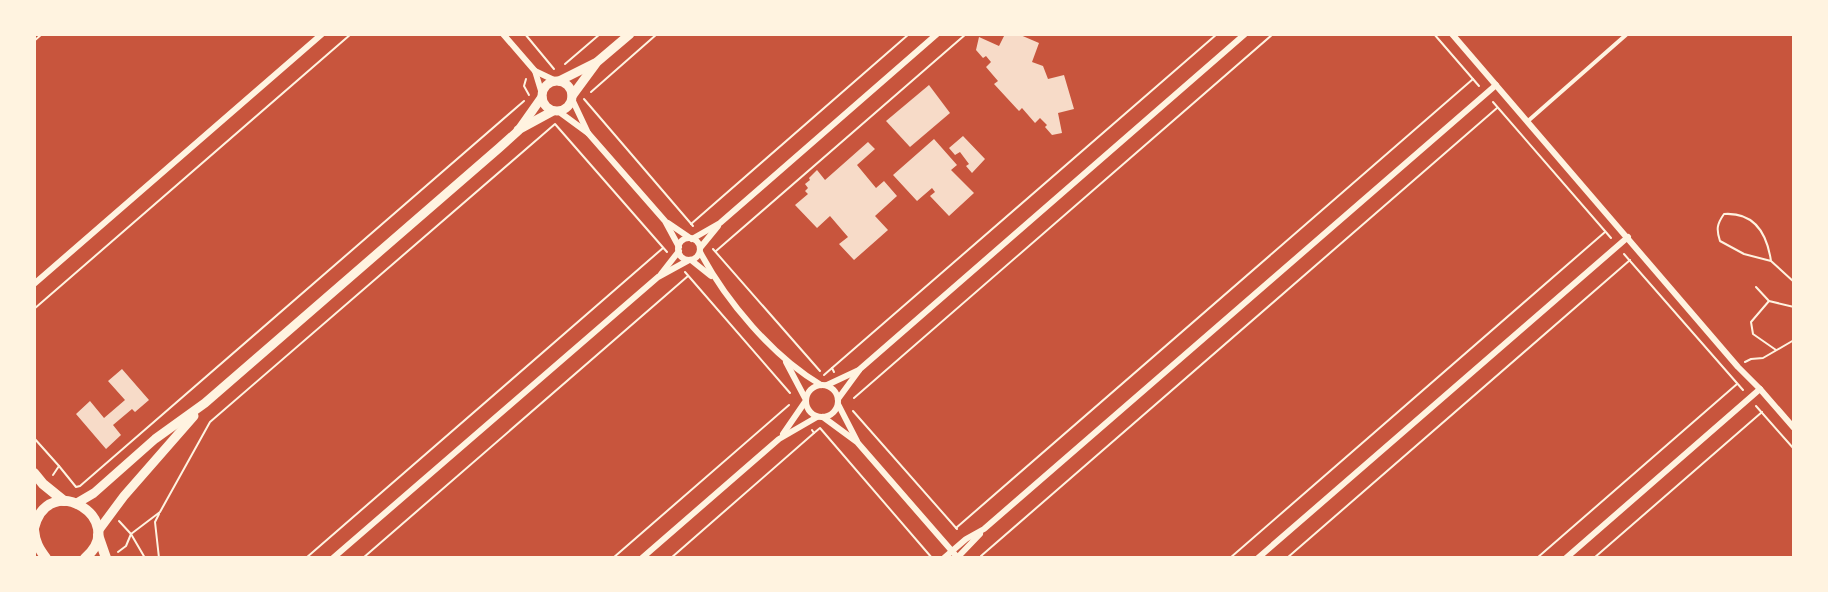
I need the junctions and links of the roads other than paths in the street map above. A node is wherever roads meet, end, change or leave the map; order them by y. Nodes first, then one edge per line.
1 (322, 34) edge
2 (503, 34) edge
3 (630, 34) edge
4 (937, 34) edge
5 (1245, 34) edge
6 (1452, 34) edge
7 (1627, 34) edge
8 (597, 62) junction
9 (535, 71) junction
10 (557, 78) junction
11 (1496, 85) junction
12 (542, 96) junction
13 (572, 97) junction
14 (555, 111) junction
15 (1528, 121) junction
16 (518, 131) junction
17 (588, 133) junction
18 (665, 221) junction
19 (720, 223) junction
20 (1628, 237) junction
21 (691, 239) junction
22 (679, 249) junction
23 (700, 250) junction
24 (690, 260) junction
25 (658, 277) junction
26 (714, 278) junction
27 (34, 284) edge
28 (783, 358) junction
29 (860, 369) junction
30 (824, 385) junction
31 (1760, 389) junction
32 (805, 400) junction
33 (838, 401) junction
34 (205, 403) junction
35 (820, 417) junction
36 (1794, 428) edge
37 (155, 439) junction
38 (779, 439) junction
39 (857, 442) junction
40 (165, 449) junction
41 (34, 473) edge
42 (64, 501) junction
43 (77, 503) junction
44 (35, 526) edge
45 (98, 533) junction
46 (968, 542) junction
47 (951, 550) junction
48 (111, 556) edge
49 (957, 557) edge
50 (46, 558) edge
51 (85, 558) edge
52 (333, 558) edge
53 (642, 558) edge
54 (944, 558) edge
55 (1258, 558) edge
56 (1566, 558) edge

1 - 27 street
2 - 9 street
3 - 8 street
4 - 19 street
5 - 29 street
6 - 11 street
7 - 15 lane
8 - 10 street
8 - 13 street
9 - 10 street
9 - 12 street
10 - 12 street
10 - 13 street
11 - 15 street
11 - 46 street
12 - 14 street
12 - 16 street
13 - 14 street
13 - 17 street
14 - 16 street
14 - 17 street
15 - 20 street
16 - 34 street
17 - 18 street
18 - 21 street
18 - 22 street
19 - 21 street
19 - 23 street
20 - 31 street
20 - 55 street
21 - 22 street
21 - 23 street
22 - 24 street
22 - 25 street
23 - 24 street
23 - 26 street
24 - 25 street
24 - 26 street
25 - 52 street
26 - 28 street
28 - 30 street
28 - 32 street
29 - 30 street
29 - 33 street
30 - 32 street
30 - 33 street
31 - 36 street
31 - 56 street
32 - 35 street
32 - 38 street
33 - 35 street
33 - 39 street
34 - 37 street
34 - 40 street
35 - 38 street
35 - 39 street
37 - 40 street
37 - 43 street
38 - 53 street
39 - 47 street
40 - 45 street
41 - 42 main road
42 - 43 main road
42 - 44 main road
43 - 45 main road
44 - 50 main road
45 - 48 main road
45 - 51 main road
46 - 47 street
46 - 49 street
47 - 49 street
47 - 54 street

